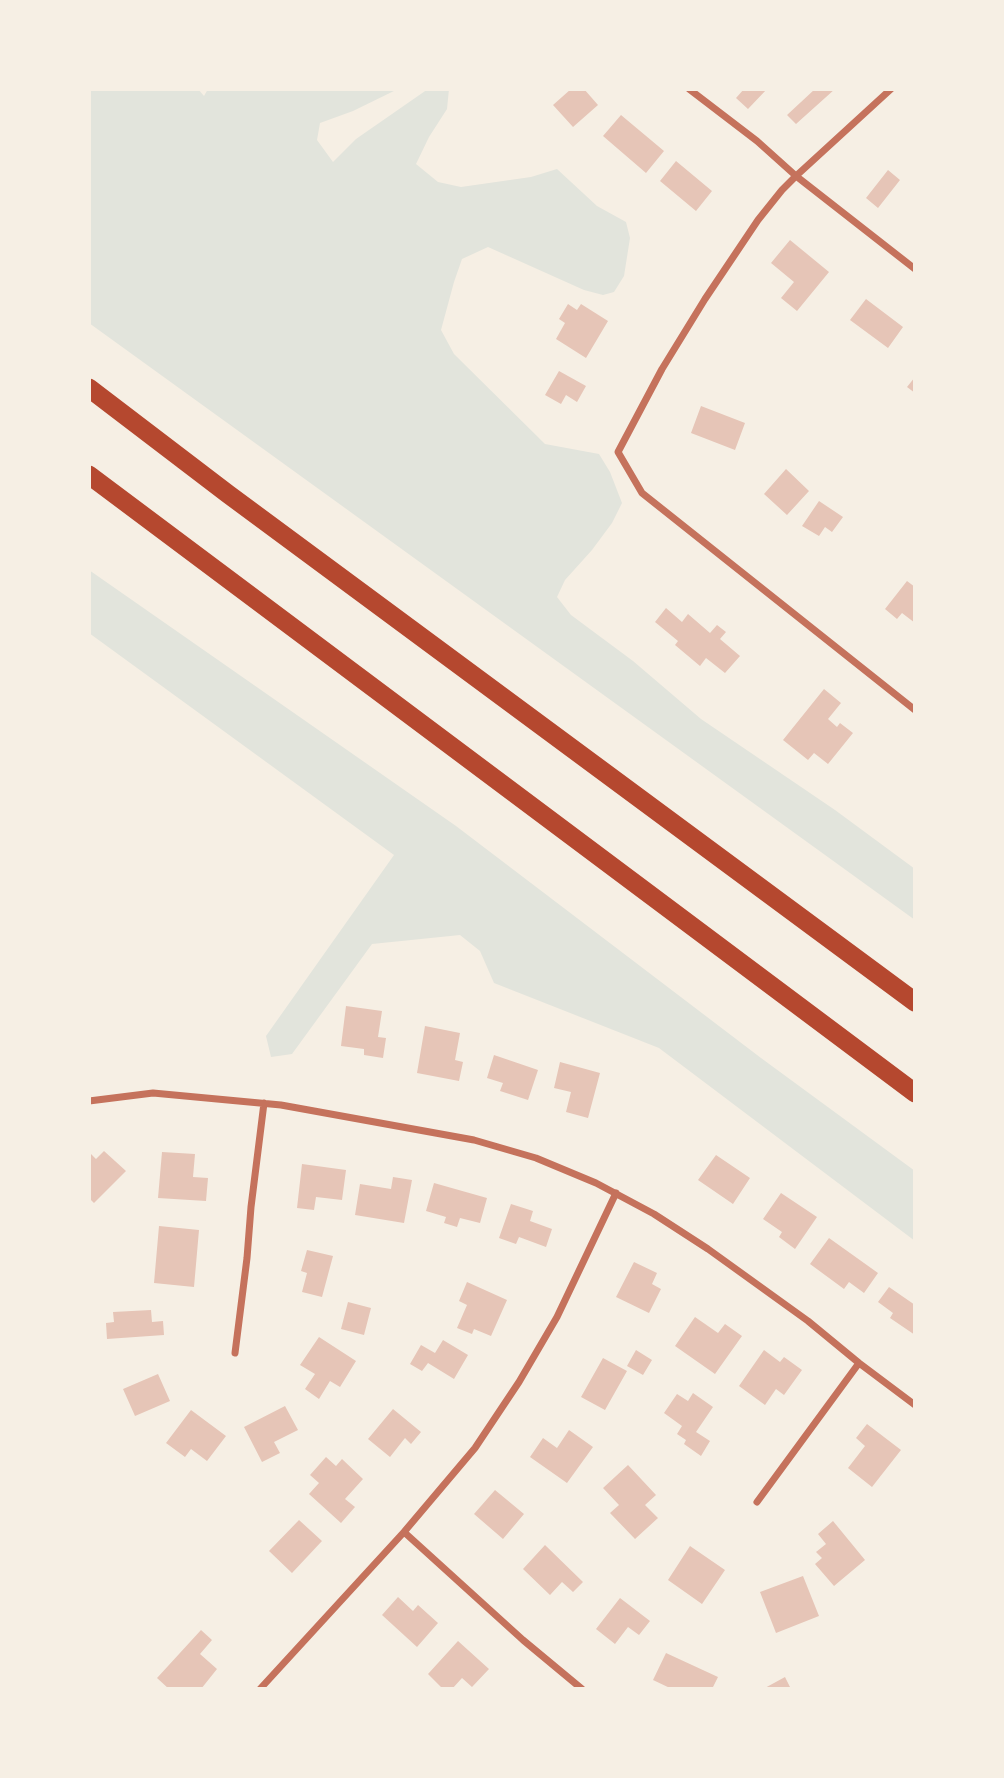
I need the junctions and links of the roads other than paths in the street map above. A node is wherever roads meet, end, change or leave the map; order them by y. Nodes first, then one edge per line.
1 (689, 89) edge
2 (891, 89) edge
3 (796, 176) junction
4 (915, 269) edge
5 (89, 388) edge
6 (89, 475) edge
7 (915, 710) edge
8 (915, 1002) edge
9 (915, 1093) edge
10 (89, 1101) edge
11 (264, 1103) junction
12 (616, 1193) junction
13 (235, 1353) dead end
14 (859, 1363) junction
15 (915, 1405) edge
16 (758, 1502) dead end
17 (404, 1532) junction
18 (260, 1689) edge
19 (582, 1689) edge

1 - 3 street
2 - 3 street
3 - 4 street
3 - 7 street
5 - 8 highway
6 - 9 highway
10 - 11 street
11 - 12 street
11 - 13 street
12 - 14 street
12 - 17 street
14 - 15 street
14 - 16 street
17 - 18 street
17 - 19 street

